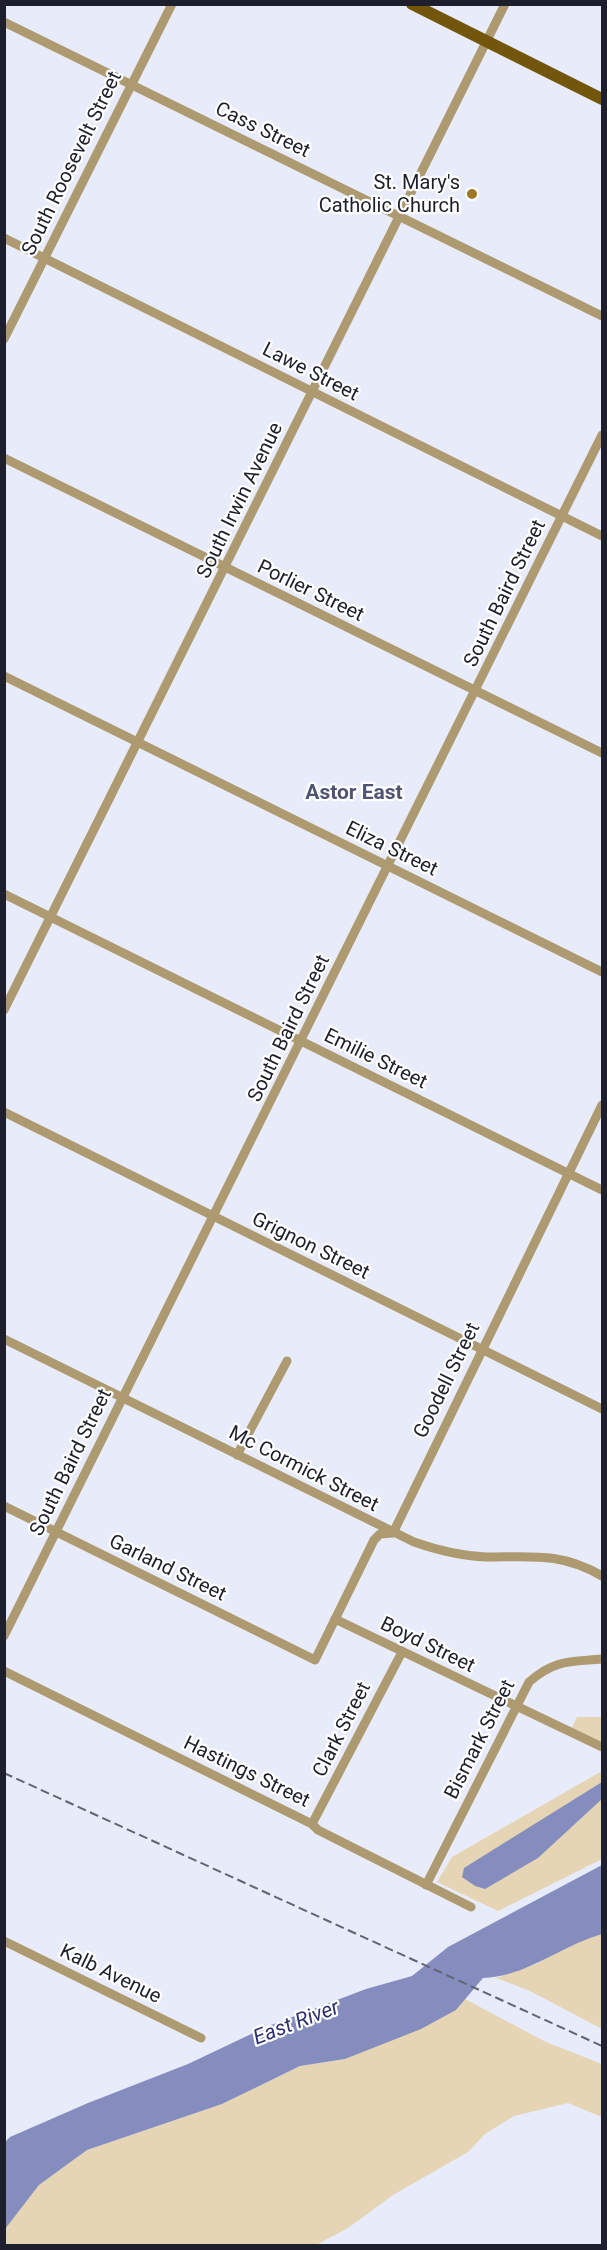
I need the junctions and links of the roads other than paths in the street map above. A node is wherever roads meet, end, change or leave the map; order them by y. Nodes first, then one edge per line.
1 (172, 4) edge
2 (412, 4) edge
3 (505, 4) edge
4 (4, 22) edge
5 (487, 42) junction
6 (131, 84) junction
7 (603, 99) edge
8 (400, 217) junction
9 (4, 238) edge
10 (45, 258) junction
11 (603, 316) edge
12 (4, 339) edge
13 (313, 392) junction
14 (603, 435) edge
15 (4, 458) edge
16 (562, 516) junction
17 (603, 536) edge
18 (226, 567) junction
19 (4, 676) edge
20 (475, 691) junction
21 (139, 742) junction
22 (603, 753) edge
23 (388, 866) junction
24 (4, 894) edge
25 (52, 918) junction
26 (603, 972) edge
27 (4, 1010) edge
28 (301, 1041) junction
29 (603, 1105) edge
30 (4, 1112) edge
31 (568, 1173) junction
32 (603, 1190) edge
33 (214, 1217) junction
34 (4, 1339) edge
35 (482, 1349) junction
36 (287, 1361) dead end
37 (122, 1398) junction
38 (603, 1408) edge
39 (237, 1455) junction
40 (4, 1506) edge
41 (56, 1531) junction
42 (393, 1533) junction
43 (603, 1576) edge
44 (335, 1619) junction
45 (4, 1636) edge
46 (402, 1652) junction
47 (603, 1659) edge
48 (4, 1671) edge
49 (515, 1706) junction
50 (603, 1748) edge
51 (312, 1824) junction
52 (426, 1885) junction
53 (471, 1907) dead end
54 (4, 1941) edge
55 (201, 2038) dead end

1 - 6 street, South Roosevelt Street
2 - 5 main road
3 - 5 street, South Irwin Avenue
4 - 6 street, Cass Street
5 - 7 main road
5 - 8 street, South Irwin Avenue
6 - 8 street, Cass Street
6 - 10 street, South Roosevelt Street
8 - 11 street, Cass Street
8 - 13 street, South Irwin Avenue
9 - 10 street, Lawe Street
10 - 12 street, South Roosevelt Street
10 - 13 street, Lawe Street
13 - 16 street, Lawe Street
13 - 18 street, South Irwin Avenue
14 - 16 street, South Baird Street
15 - 18 street, Porlier Street
16 - 17 street, Lawe Street
16 - 20 street, South Baird Street
18 - 20 street, Porlier Street
18 - 21 street, South Irwin Avenue
19 - 21 street, Eliza Street
20 - 22 street, Porlier Street
20 - 23 street, South Baird Street
21 - 23 street, Eliza Street
21 - 25 street, South Irwin Avenue
23 - 26 street, Eliza Street
23 - 28 street, South Baird Street
24 - 25 street, Emilie Street
25 - 27 street, South Irwin Avenue
25 - 28 street, Emilie Street
28 - 31 street, Emilie Street
28 - 33 street, South Baird Street
29 - 31 street, Goodell Street
30 - 33 street, Grignon Street
31 - 32 street, Emilie Street
31 - 35 street, Goodell Street
33 - 35 street, Grignon Street
33 - 37 street, South Baird Street
34 - 37 street, Mc Cormick Street
35 - 38 street, Grignon Street
35 - 42 street, Goodell Street
36 - 39 street
37 - 39 street, Mc Cormick Street
37 - 41 street, South Baird Street
39 - 42 street, Mc Cormick Street
40 - 41 street, Garland Street
41 - 44 street, Garland Street
41 - 45 street, South Baird Street
42 - 43 street, Mc Cormick Street
42 - 44 street
44 - 46 street, Boyd Street
46 - 49 street, Boyd Street
46 - 51 street, Clark Street
47 - 49 street, Bismark Street
48 - 51 street, Hastings Street
49 - 50 street, Boyd Street
49 - 52 street, Bismark Street
51 - 52 street, Hastings Street
52 - 53 street, Hastings Street
54 - 55 street, Kalb Avenue

